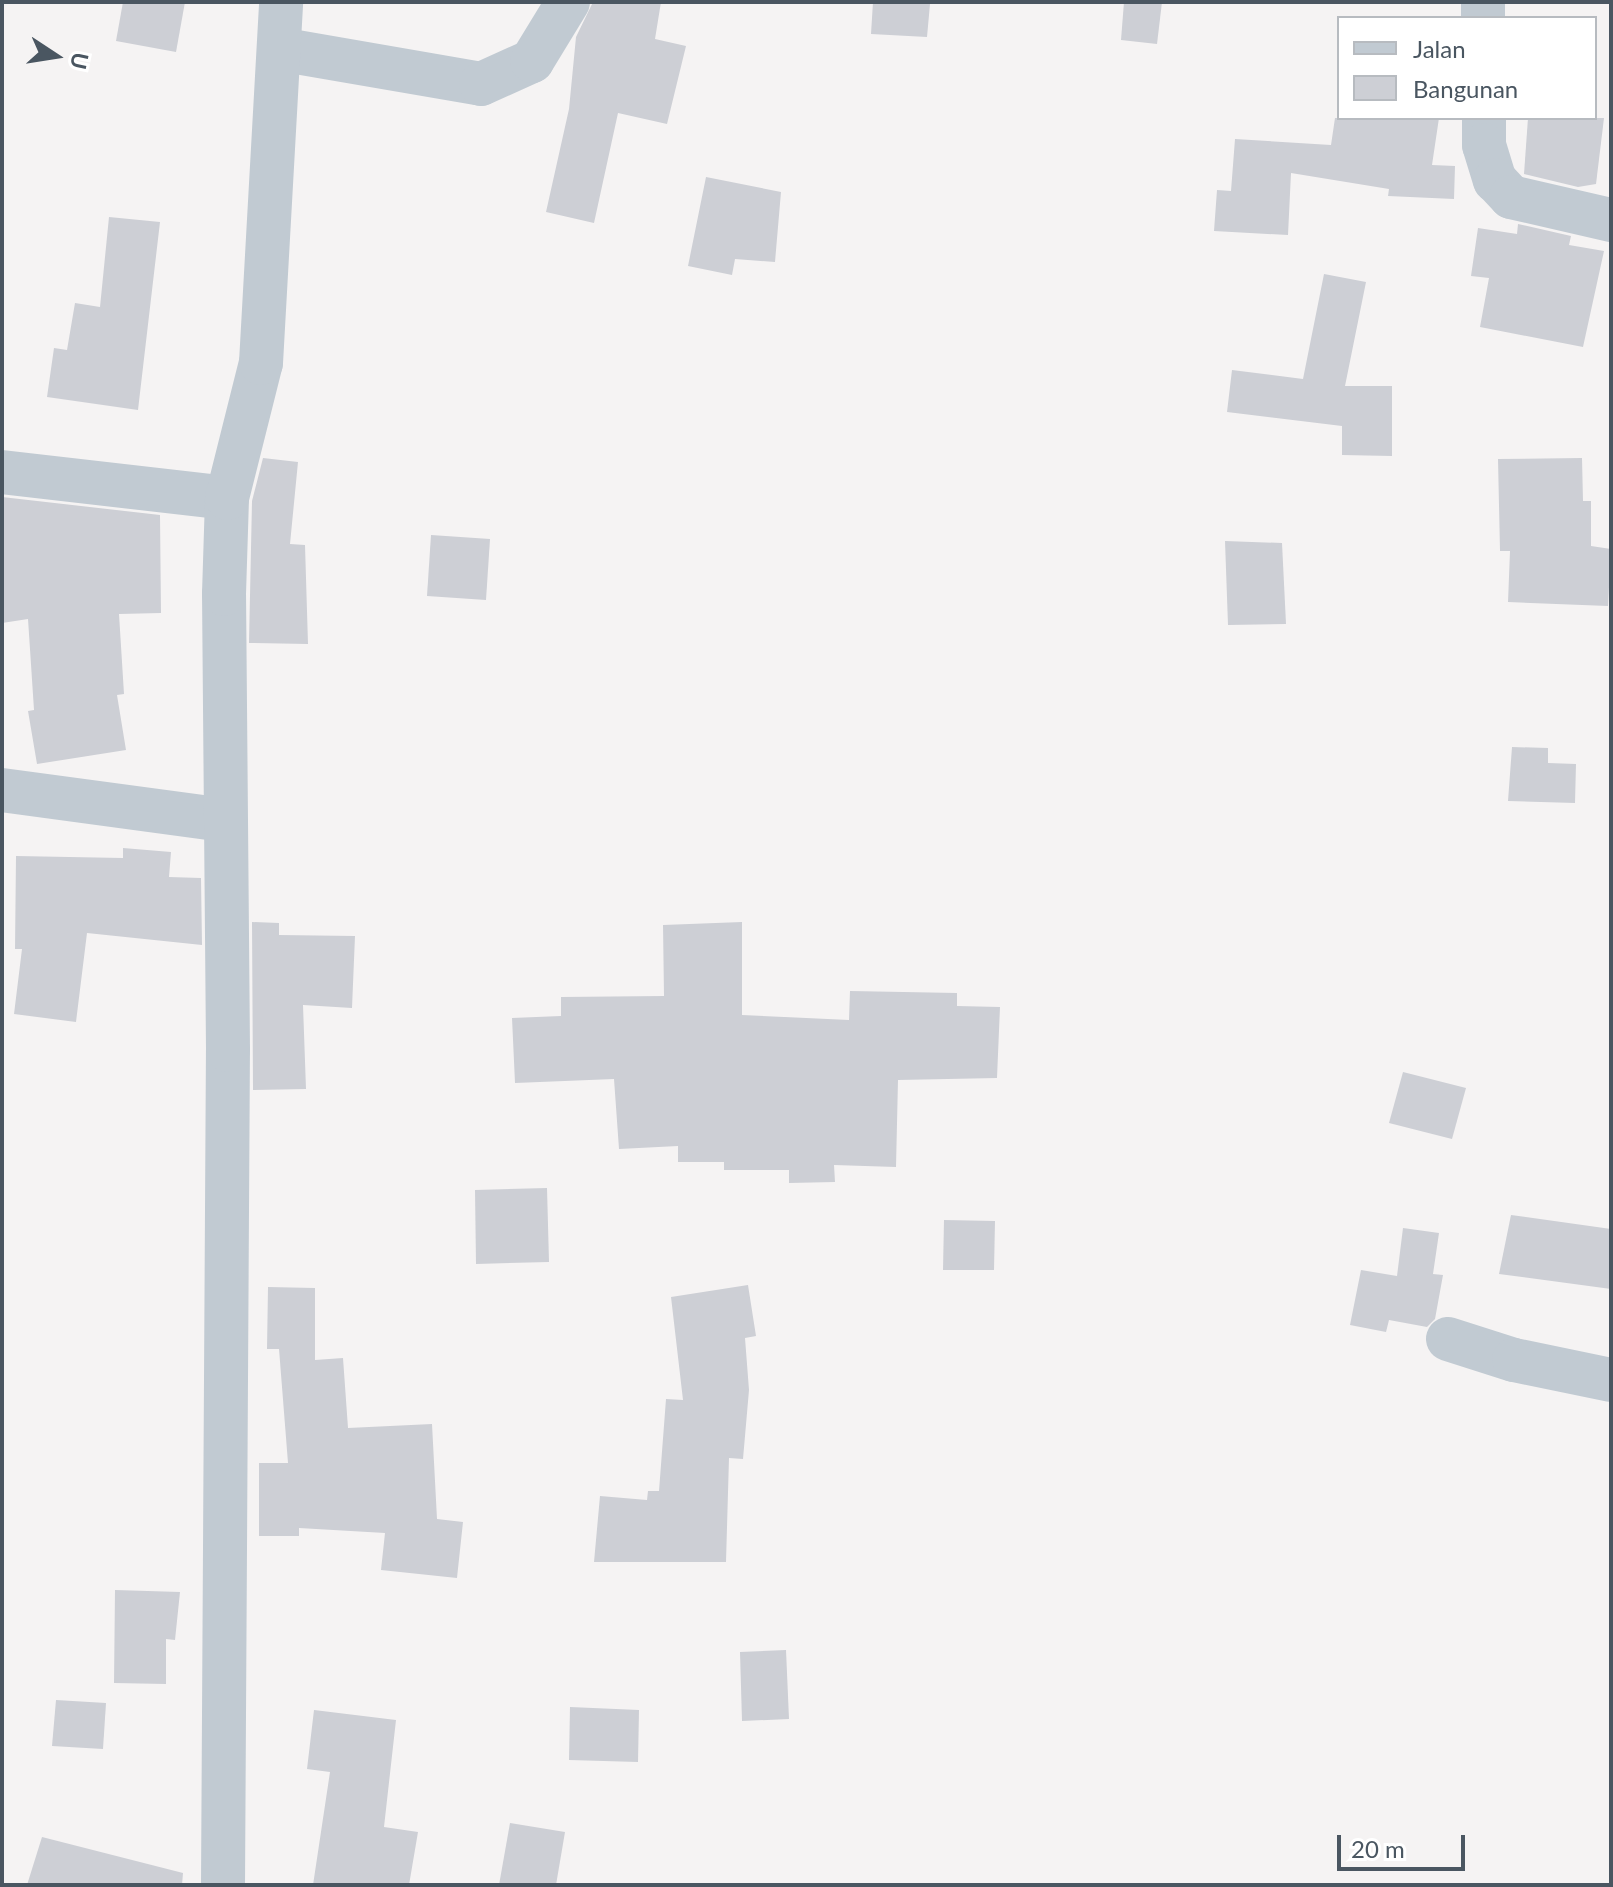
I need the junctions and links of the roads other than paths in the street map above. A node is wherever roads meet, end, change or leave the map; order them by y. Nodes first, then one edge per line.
1 (281, 2) edge
2 (568, 2) edge
3 (279, 49) junction
4 (1484, 120) edge
5 (1611, 220) edge
6 (2, 472) edge
7 (227, 498) junction
8 (2, 790) edge
9 (225, 820) junction
10 (1448, 1339) dead end
11 (1611, 1380) edge
12 (223, 1885) edge

1 - 3 street
2 - 3 street
3 - 7 street
4 - 5 street
6 - 7 street
7 - 9 street
8 - 9 street
9 - 12 street
10 - 11 street

